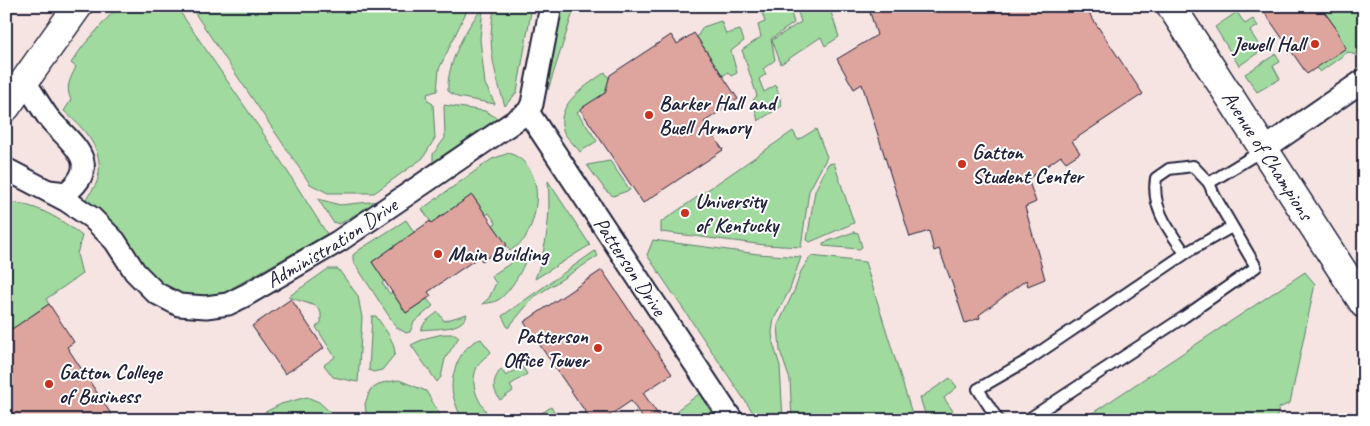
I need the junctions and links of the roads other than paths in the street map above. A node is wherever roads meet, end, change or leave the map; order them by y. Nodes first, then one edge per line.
1 (78, 6) edge
2 (551, 6) edge
3 (1171, 6) edge
4 (1364, 80) edge
5 (24, 81) junction
6 (6, 107) edge
7 (528, 112) junction
8 (1264, 149) junction
9 (6, 169) edge
10 (1209, 183) junction
11 (49, 191) junction
12 (1232, 227) junction
13 (1185, 253) junction
14 (1364, 304) edge
15 (732, 420) edge
16 (998, 420) edge
17 (1027, 420) edge

1 - 5 main road
2 - 7 street
3 - 8 main road, Avenue of Champions
4 - 8 street
5 - 6 main road
5 - 11 street
7 - 11 street, Administration Drive
7 - 15 street, Patterson Drive
8 - 10 lane
8 - 14 main road, Avenue of Champions
9 - 11 street, Administration Drive
10 - 12 lane
10 - 13 lane
12 - 13 lane
12 - 17 lane
13 - 16 lane

